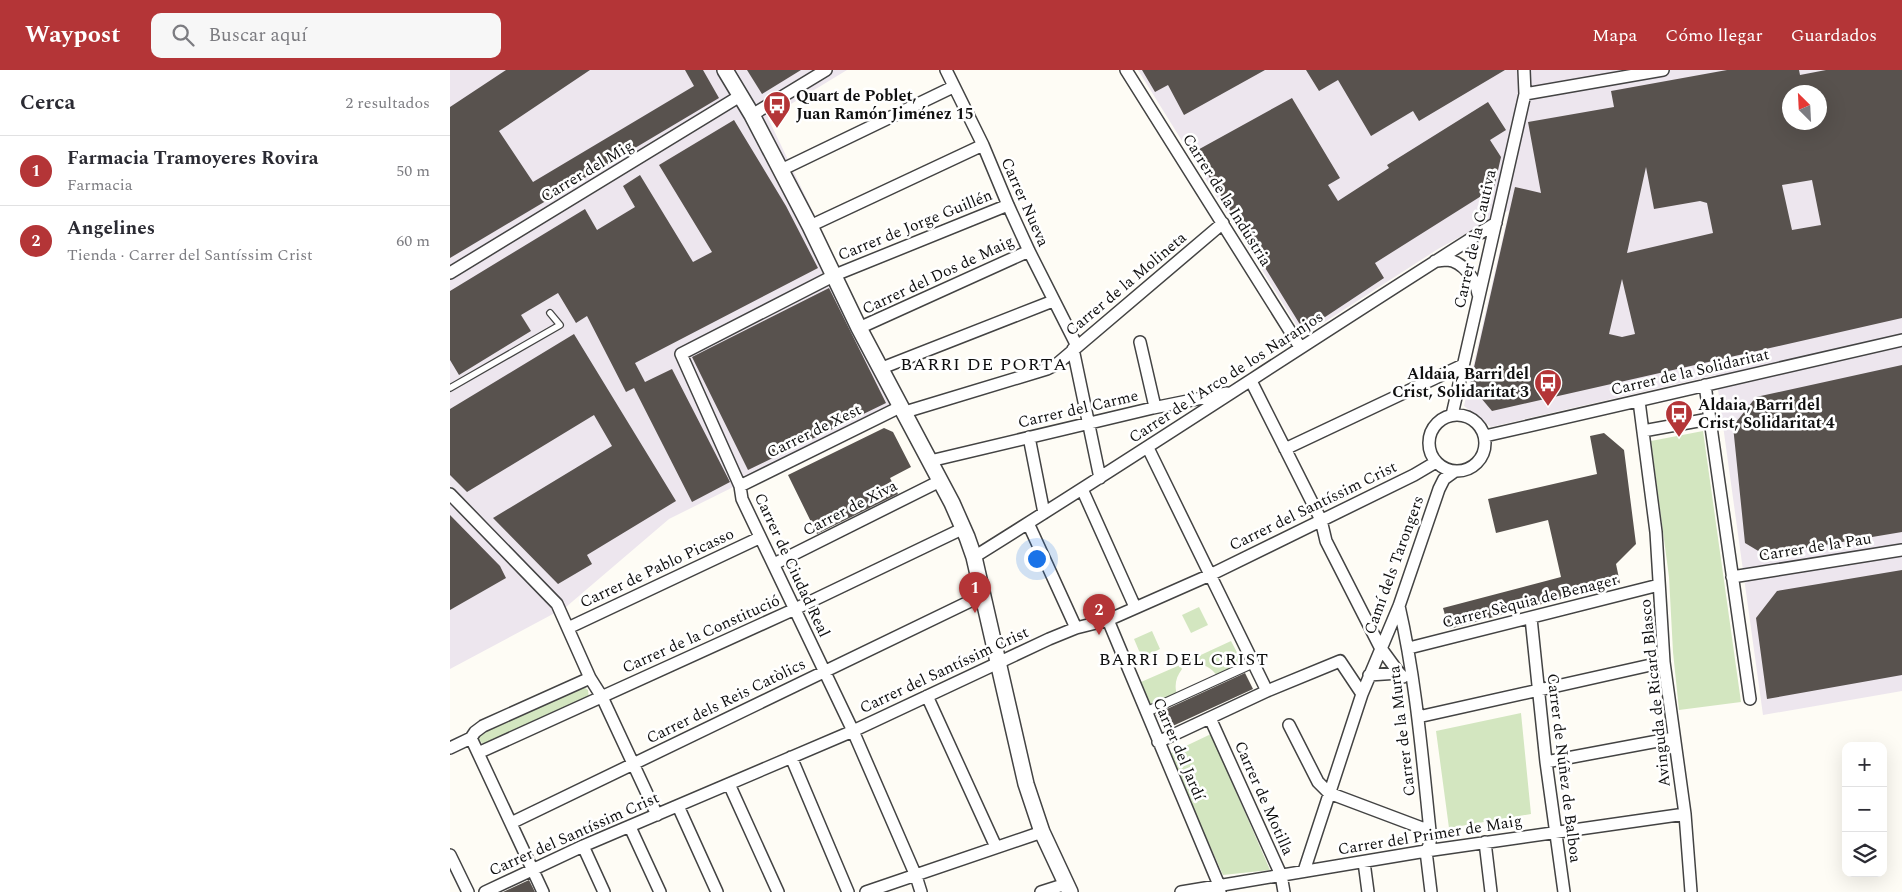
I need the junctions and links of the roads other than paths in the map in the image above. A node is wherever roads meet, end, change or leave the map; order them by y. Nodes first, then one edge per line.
1 (725, 70) edge
2 (826, 70) edge
3 (946, 70) edge
4 (1126, 70) edge
5 (1524, 70) edge
6 (1663, 70) edge
7 (953, 86) junction
8 (1525, 94) junction
9 (740, 96) junction
10 (752, 115) junction
11 (983, 146) junction
12 (781, 170) junction
13 (1008, 205) junction
14 (1496, 222) junction
15 (1223, 223) junction
16 (810, 226) junction
17 (1029, 251) junction
18 (1434, 262) junction
19 (450, 273) edge
20 (835, 275) junction
21 (1478, 299) junction
22 (1053, 301) junction
23 (550, 313) dead end
24 (860, 328) junction
25 (1902, 340) edge
26 (1140, 342) dead end
27 (1300, 347) junction
28 (1075, 348) junction
29 (1463, 365) junction
30 (882, 368) junction
31 (1251, 381) junction
32 (1705, 385) junction
33 (450, 388) edge
34 (1233, 392) junction
35 (1639, 401) junction
36 (1178, 403) junction
37 (1155, 407) junction
38 (904, 409) junction
39 (1452, 416) junction
40 (1710, 419) junction
41 (1088, 423) junction
42 (1183, 425) junction
43 (1643, 431) junction
44 (1485, 436) junction
45 (1029, 437) junction
46 (1148, 448) junction
47 (1285, 449) junction
48 (930, 461) junction
49 (1440, 465) junction
50 (1455, 471) junction
51 (1100, 478) junction
52 (940, 481) junction
53 (740, 486) junction
54 (1082, 490) junction
55 (450, 494) edge
56 (1044, 513) junction
57 (1321, 520) junction
58 (1028, 523) junction
59 (964, 528) junction
60 (760, 538) junction
61 (1902, 550) edge
62 (974, 557) junction
63 (774, 564) junction
64 (1210, 575) junction
65 (1732, 577) junction
66 (1659, 585) junction
67 (982, 595) junction
68 (1135, 606) junction
69 (1399, 606) junction
70 (795, 609) junction
71 (1530, 618) junction
72 (1108, 620) junction
73 (568, 628) junction
74 (1076, 628) junction
75 (1380, 647) junction
76 (1409, 648) junction
77 (1664, 662) junction
78 (997, 663) junction
79 (1253, 663) junction
80 (824, 671) junction
81 (1399, 673) junction
82 (1369, 675) junction
83 (590, 678) junction
84 (1413, 684) junction
85 (1538, 690) junction
86 (1267, 691) junction
87 (1362, 694) junction
88 (926, 696) junction
89 (602, 697) junction
90 (1750, 699) dead end
91 (1146, 712) junction
92 (1418, 717) junction
93 (1210, 718) junction
94 (1289, 725) dead end
95 (853, 731) junction
96 (471, 738) junction
97 (1674, 738) junction
98 (1158, 742) junction
99 (450, 748) edge
100 (478, 753) junction
101 (791, 757) junction
102 (1546, 762) junction
103 (633, 764) junction
104 (729, 784) junction
105 (1330, 793) junction
106 (678, 806) junction
107 (1685, 814) junction
108 (657, 815) junction
109 (511, 823) junction
110 (630, 827) junction
111 (1430, 831) junction
112 (1042, 832) junction
113 (1555, 832) junction
114 (1485, 842) junction
115 (583, 846) junction
116 (996, 847) junction
117 (1426, 852) junction
118 (450, 855) edge
119 (1364, 862) junction
120 (533, 870) junction
121 (1304, 871) junction
122 (1281, 875) junction
123 (916, 876) junction
124 (1068, 888) edge
125 (1219, 889) edge
126 (468, 892) edge
127 (485, 892) edge
128 (543, 892) edge
129 (604, 892) edge
130 (660, 892) edge
131 (717, 892) edge
132 (778, 892) edge
133 (848, 892) edge
134 (866, 892) edge
135 (921, 892) edge
136 (1041, 892) edge
137 (1181, 892) edge
138 (1284, 892) edge
139 (1368, 892) edge
140 (1431, 892) edge
141 (1491, 892) edge
142 (1564, 892) edge
143 (1691, 892) edge

1 - 9 street
2 - 10 street
3 - 7 street, Carrer Nueva
4 - 15 street, Carrer de la Indústria
5 - 8 street, Carrer de la Cautiva
6 - 8 street
7 - 11 street, Carrer Nueva
7 - 12 street
8 - 14 street, Carrer de la Cautiva
9 - 10 street
9 - 19 street, Carrer del Mig
10 - 12 street
11 - 13 street, Carrer Nueva
11 - 16 street
12 - 16 street
13 - 17 street, Carrer Nueva
13 - 20 street, Carrer de Jorge Guillén
14 - 18 street, Carrer de l'Arco de los Naranjos
14 - 21 street, Carrer de la Cautiva
15 - 27 street, Carrer de la Indústria
15 - 28 street, Carrer de la Molineta
16 - 20 street
17 - 22 street, Carrer Nueva
17 - 24 street, Carrer del Dos de Maig
18 - 21 street
18 - 27 street, Carrer de l'Arco de los Naranjos
20 - 24 street
20 - 53 street, Carrer de Ciudad Real
21 - 29 street, Carrer de la Cautiva
22 - 28 street, Carrer Nueva
22 - 30 street
23 - 33 lane
24 - 30 street
25 - 32 street, Carrer de la Solidaritat
26 - 37 street
27 - 31 street, Carrer de l'Arco de los Naranjos
28 - 38 street, Carrer de la Molineta
28 - 41 street, Carrer Nueva
29 - 39 street, Carrer de la Cautiva
29 - 47 street
30 - 38 street
31 - 34 street, Carrer de l'Arco de los Naranjos
31 - 47 street
32 - 35 street, Carrer de la Solidaritat
32 - 40 street
34 - 36 street, Carrer del Carme
34 - 42 street, Carrer de l'Arco de los Naranjos
35 - 43 street, Avinguda de Ricard Blasco
35 - 44 street, Carrer de la Solidaritat
36 - 37 street, Carrer del Carme
36 - 42 street
37 - 41 street, Carrer del Carme
38 - 48 street
38 - 53 street, Carrer de Xest
39 - 44 street
39 - 49 street
40 - 43 street
40 - 65 street
41 - 45 street, Carrer del Carme
41 - 51 street, Carrer Nueva
42 - 46 street, Carrer de l'Arco de los Naranjos
43 - 66 street, Avinguda de Ricard Blasco
44 - 50 street
45 - 48 street, Carrer del Carme
45 - 56 street
46 - 51 street, Carrer de l'Arco de los Naranjos
46 - 64 street
47 - 57 street
48 - 52 street
49 - 50 street
49 - 57 street, Carrer del Santíssim Crist
50 - 69 street, Camí dels Tarongers
51 - 54 street, Carrer de l'Arco de los Naranjos
52 - 59 street
52 - 63 street, Carrer de Xiva
53 - 60 street, Carrer de Ciudad Real
54 - 56 street, Carrer de l'Arco de los Naranjos
54 - 68 street
55 - 73 street
56 - 58 street, Carrer de l'Arco de los Naranjos
57 - 64 street, Carrer del Santíssim Crist
57 - 75 street
58 - 62 street, Carrer de l'Arco de los Naranjos
58 - 74 street
59 - 62 street
59 - 70 street, Carrer de la Constitució
60 - 63 street, Carrer de Ciudad Real
60 - 73 street, Carrer de Pablo Picasso
61 - 65 street, Carrer de la Pau
62 - 67 street
63 - 70 street, Carrer de Ciudad Real
64 - 68 street, Carrer del Santíssim Crist
64 - 79 street
65 - 90 street
66 - 71 street, Carrer Sèquia de Benager
66 - 77 street, Avinguda de Ricard Blasco
67 - 78 street
67 - 80 street, Carrer dels Reis Catòlics
68 - 72 street, Carrer del Santíssim Crist
69 - 75 street, Camí dels Tarongers
69 - 76 street, Carrer de la Murta
70 - 80 street, Carrer de Ciudad Real
70 - 89 street, Carrer de la Constitució
71 - 76 street, Carrer Sèquia de Benager
71 - 85 street, Carrer de Núñez de Balboa
72 - 74 street, Carrer del Santíssim Crist
72 - 91 street, Carrer del Jardí
73 - 83 street
74 - 78 street, Carrer del Santíssim Crist
75 - 81 street
75 - 82 street, Camí dels Tarongers
76 - 84 street, Carrer de la Murta
77 - 85 street
77 - 97 street, Avinguda de Ricard Blasco
78 - 88 street, Carrer del Santíssim Crist
78 - 112 street
79 - 86 street
79 - 91 street
80 - 95 street, Carrer de Ciudad Real
80 - 103 street, Carrer dels Reis Catòlics
81 - 82 street
81 - 84 street
82 - 87 street, Camí dels Tarongers
83 - 89 street
83 - 96 street
84 - 92 street, Carrer de la Murta
85 - 92 street
85 - 102 street, Carrer de Núñez de Balboa
86 - 87 street
86 - 93 street
87 - 105 street, Camí dels Tarongers
88 - 95 street, Carrer del Santíssim Crist
88 - 116 street
89 - 100 street, Carrer de la Constitució
89 - 103 street
91 - 98 street, Carrer del Jardí
92 - 111 street, Carrer de la Murta
93 - 98 street
93 - 122 street, Carrer de Motilla
94 - 105 street
95 - 101 street, Carrer del Santíssim Crist
95 - 123 street, Carrer de Ciudad Real
96 - 99 street
96 - 100 street
97 - 102 street
97 - 107 street, Avinguda de Ricard Blasco
98 - 125 street, Carrer del Jardí
100 - 109 street
101 - 104 street, Carrer del Santíssim Crist
101 - 133 street
102 - 113 street, Carrer de Núñez de Balboa
103 - 108 street
103 - 109 street, Carrer dels Reis Catòlics
104 - 106 street, Carrer del Santíssim Crist
104 - 132 street
105 - 111 street
105 - 121 street, Camí dels Tarongers
106 - 108 street, Carrer del Santíssim Crist
106 - 131 street
107 - 113 street, Carrer del Primer de Maig
107 - 143 street, Avinguda de Ricard Blasco
108 - 110 street, Carrer del Santíssim Crist
109 - 120 street
110 - 115 street, Carrer del Santíssim Crist
110 - 130 street
111 - 117 street, Carrer de la Murta
112 - 116 street
112 - 124 street
113 - 114 street, Carrer del Primer de Maig
113 - 142 street, Carrer de Núñez de Balboa
114 - 117 street, Carrer del Primer de Maig
114 - 141 street
115 - 120 street, Carrer del Santíssim Crist
115 - 129 street
116 - 123 street
117 - 119 street, Carrer del Primer de Maig
117 - 140 street, Carrer de la Murta
118 - 126 street
119 - 121 street, Carrer del Primer de Maig
119 - 139 street
120 - 127 street, Carrer del Santíssim Crist
120 - 128 street
121 - 122 street, Carrer del Primer de Maig
122 - 125 street, Carrer del Primer de Maig
122 - 138 street, Carrer de Motilla
123 - 134 street
123 - 135 street, Carrer de Ciudad Real
124 - 136 street
125 - 137 street, Carrer del Primer de Maig

